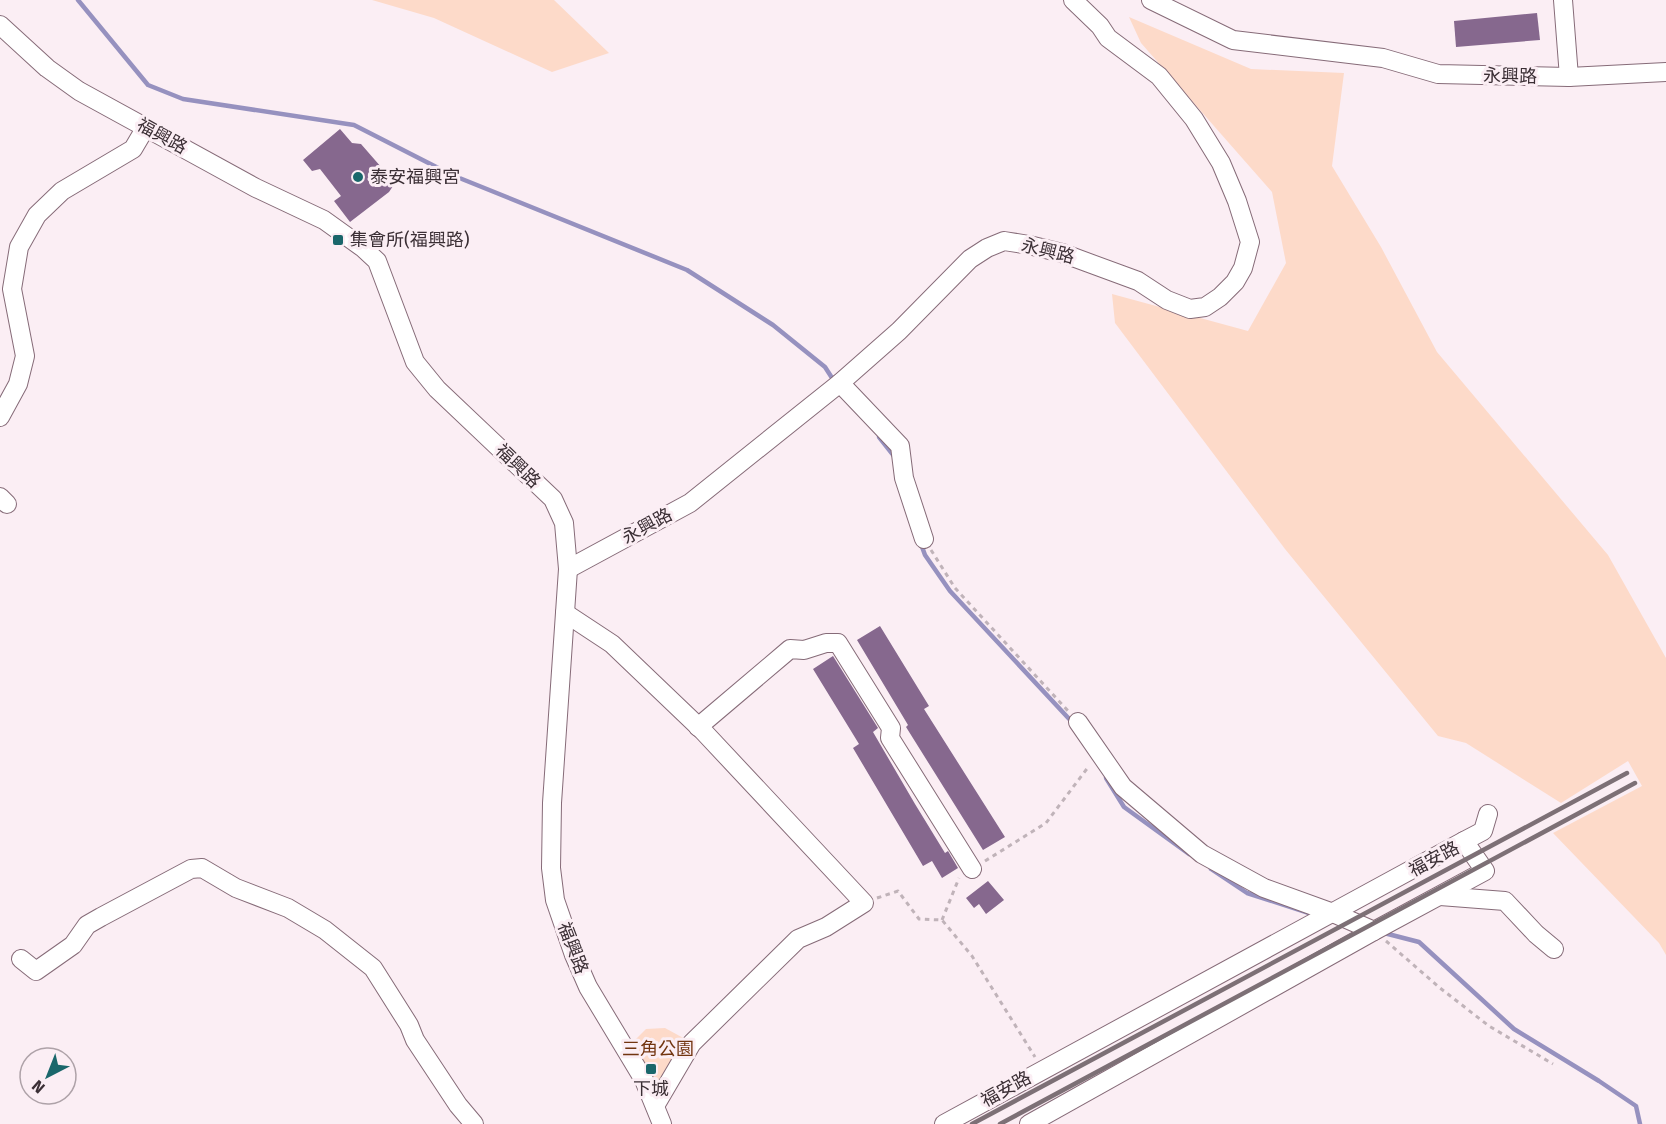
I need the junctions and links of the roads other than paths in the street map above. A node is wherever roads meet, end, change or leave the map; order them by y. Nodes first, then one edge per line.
1 (1073, 0) edge
2 (1150, 0) edge
3 (1563, 0) edge
4 (0, 25) edge
5 (1666, 72) edge
6 (1569, 77) junction
7 (146, 127) junction
8 (840, 383) junction
9 (0, 417) edge
10 (924, 539) road end
11 (568, 569) junction
12 (565, 613) junction
13 (1078, 722) road end
14 (698, 727) junction
15 (1488, 814) dead end
16 (1464, 842) junction
17 (972, 869) road end
18 (1440, 896) junction
19 (1333, 913) junction
20 (1374, 931) junction
21 (1554, 949) dead end
22 (21, 959) dead end
23 (655, 1106) junction
24 (474, 1124) edge
25 (662, 1124) edge
26 (944, 1124) edge
27 (1029, 1124) edge

1 - 8 street, 永興路
2 - 6 street, 永興路
3 - 6 street
4 - 7 street, 福興路
5 - 6 street, 永興路
7 - 9 street
7 - 11 street, 福興路
8 - 10 street
8 - 11 street, 永興路
11 - 12 street, 福興路
12 - 14 street
12 - 23 street, 福興路
13 - 19 street
14 - 17 street
14 - 23 street
15 - 16 street
16 - 18 street, 福安路
16 - 19 street, 福安路
18 - 20 street, 福安路
18 - 21 street
19 - 20 street
19 - 26 street, 福安路
20 - 27 street, 福安路
22 - 24 street
23 - 25 street, 福興路

